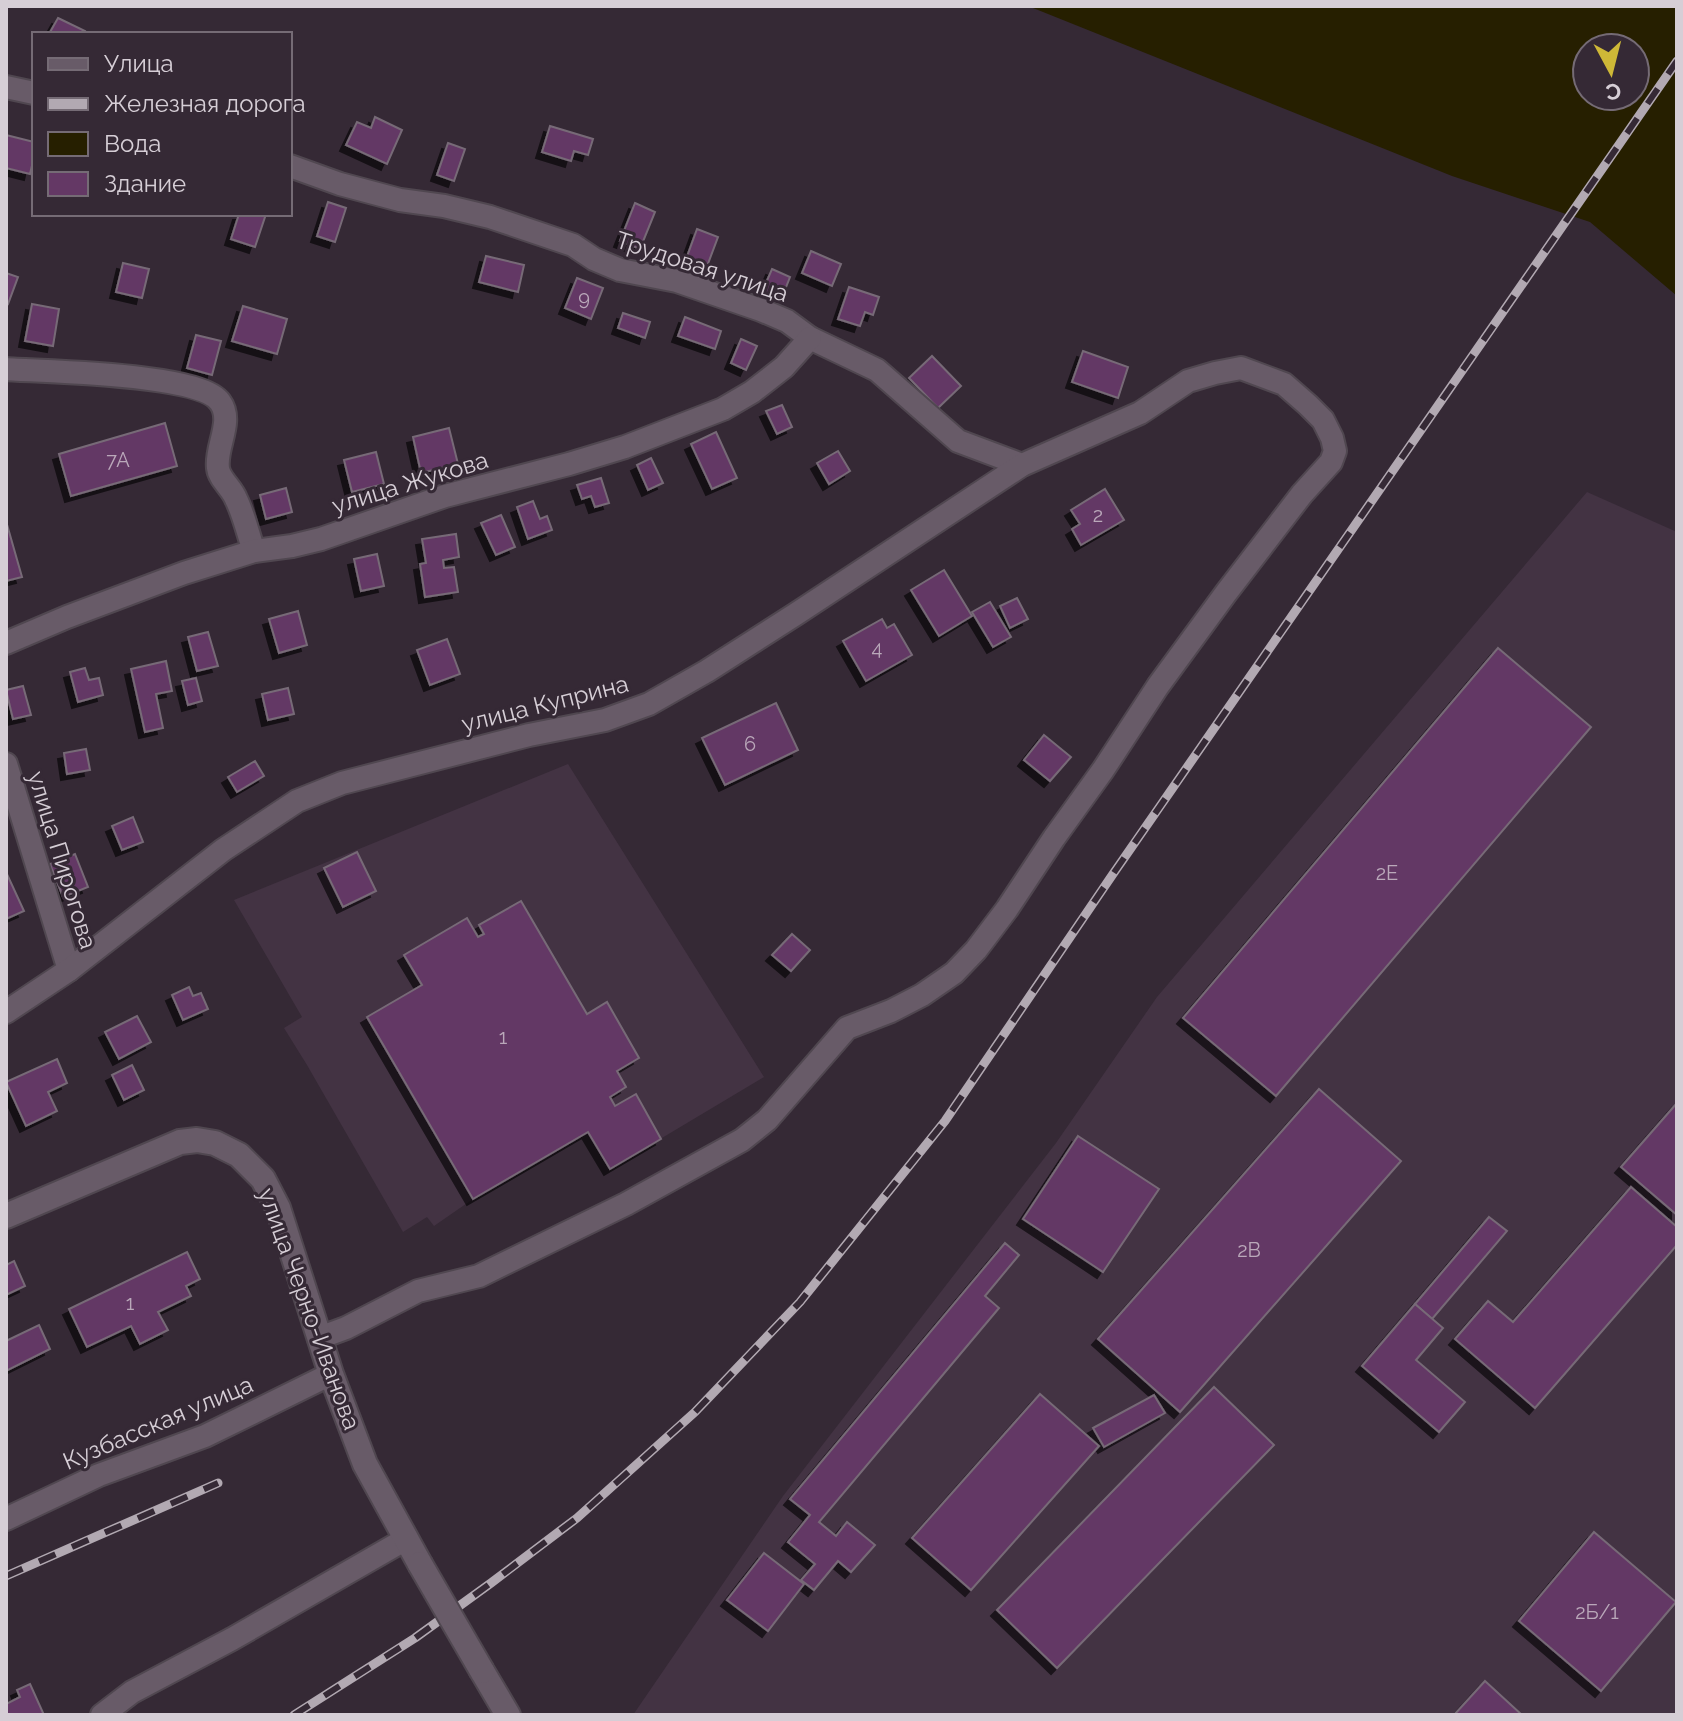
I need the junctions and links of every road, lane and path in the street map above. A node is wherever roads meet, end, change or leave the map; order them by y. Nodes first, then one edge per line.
1 (6, 87) edge
2 (32, 93) edge
3 (292, 167) edge
4 (810, 338) junction
5 (6, 369) edge
6 (1022, 465) junction
7 (254, 551) junction
8 (6, 643) edge
9 (6, 764) edge
10 (69, 970) junction
11 (6, 1012) edge
12 (6, 1216) edge
13 (319, 1338) junction
14 (331, 1374) junction
15 (6, 1519) edge
16 (406, 1539) junction
17 (102, 1715) edge
18 (508, 1715) edge

1 - 2 street
3 - 4 street, Трудовая улица
4 - 6 street, Трудовая улица
4 - 7 street, улица Жукова
5 - 7 street
6 - 10 street, улица Куприна
6 - 13 street, улица Куприна
7 - 8 street, улица Жукова
9 - 10 street, улица Пирогова
10 - 11 street, улица Куприна
12 - 13 main road, улица Черно-Иванова
13 - 14 main road, улица Черно-Иванова
14 - 15 street, Кузбасская улица
14 - 16 main road, улица Черно-Иванова
16 - 17 street
16 - 18 main road, улица Черно-Иванова, bridge

